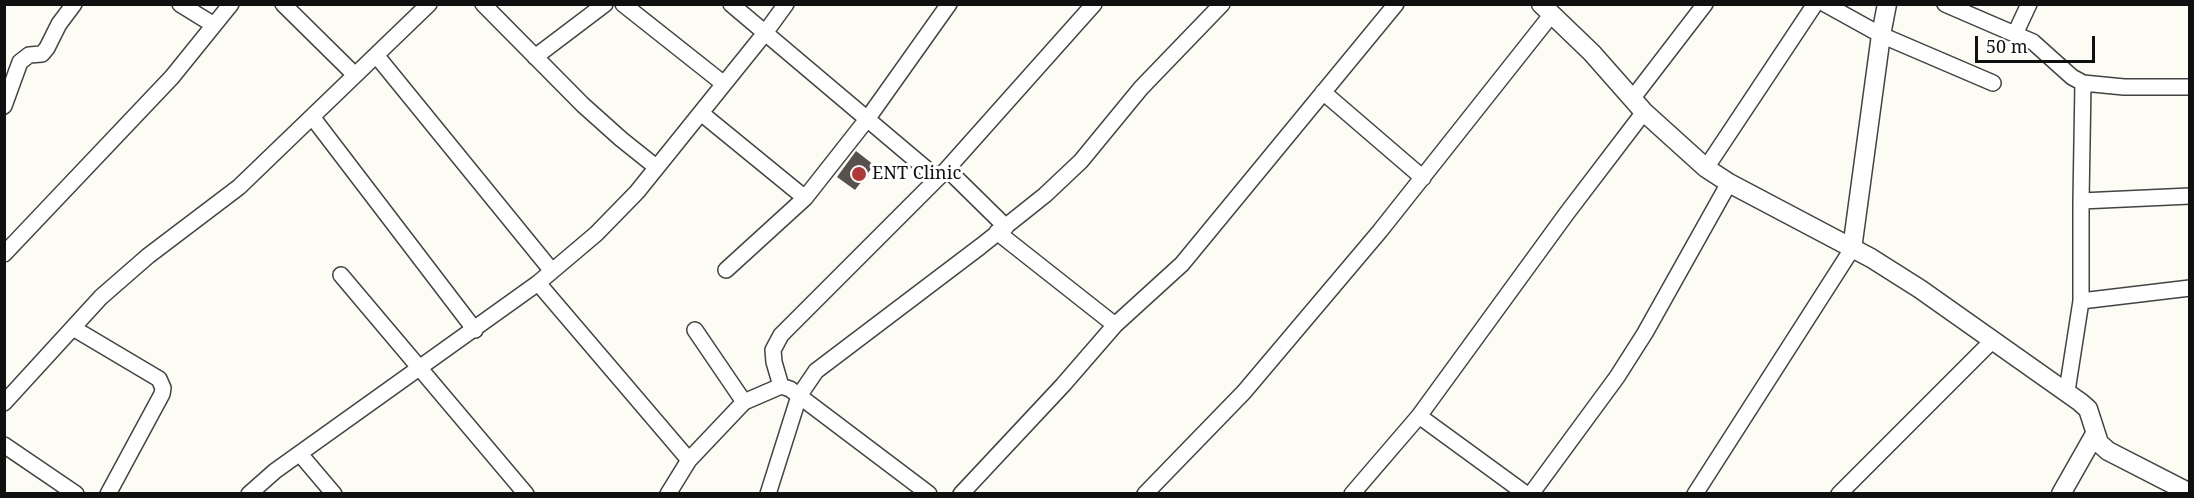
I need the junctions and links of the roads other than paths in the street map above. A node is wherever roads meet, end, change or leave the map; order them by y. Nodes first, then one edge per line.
1 (74, 4) edge
2 (180, 4) edge
3 (231, 4) edge
4 (283, 4) edge
5 (429, 4) edge
6 (483, 4) edge
7 (605, 4) edge
8 (623, 4) edge
9 (731, 4) edge
10 (786, 4) edge
11 (949, 4) edge
12 (1094, 4) edge
13 (1222, 4) edge
14 (1396, 4) edge
15 (1704, 4) edge
16 (1815, 4) edge
17 (1825, 4) edge
18 (1887, 4) edge
19 (1945, 4) edge
20 (2029, 4) edge
21 (1547, 9) edge
22 (214, 25) junction
23 (765, 33) junction
24 (2015, 34) junction
25 (1881, 35) junction
26 (376, 55) junction
27 (535, 57) junction
28 (356, 75) junction
29 (1993, 83) dead end
30 (2083, 83) junction
31 (724, 84) junction
32 (2190, 87) edge
33 (1323, 92) junction
34 (5, 101) edge
35 (1638, 105) junction
36 (701, 113) junction
37 (313, 118) junction
38 (868, 118) junction
39 (656, 167) junction
40 (1706, 168) junction
41 (942, 173) junction
42 (1423, 178) junction
43 (1729, 183) junction
44 (2190, 196) edge
45 (805, 198) junction
46 (2080, 201) junction
47 (1002, 230) junction
48 (1852, 249) junction
49 (4, 254) edge
50 (726, 270) dead end
51 (552, 271) junction
52 (341, 275) dead end
53 (538, 283) junction
54 (2190, 288) edge
55 (2081, 300) junction
56 (1115, 325) junction
57 (73, 328) junction
58 (475, 330) junction
59 (695, 330) dead end
60 (1992, 341) junction
61 (420, 368) junction
62 (781, 386) junction
63 (2067, 391) junction
64 (799, 396) junction
65 (744, 402) junction
66 (4, 403) edge
67 (1419, 416) junction
68 (2095, 434) junction
69 (4, 444) edge
70 (300, 454) junction
71 (689, 460) junction
72 (2190, 493) edge
73 (76, 494) edge
74 (108, 494) edge
75 (249, 494) edge
76 (334, 494) edge
77 (526, 494) edge
78 (668, 494) edge
79 (768, 494) edge
80 (930, 494) edge
81 (961, 494) edge
82 (1145, 494) edge
83 (1352, 494) edge
84 (1529, 494) edge
85 (1695, 494) edge
86 (1839, 494) edge
87 (2061, 494) edge

1 - 34 street
2 - 22 street
3 - 22 street
4 - 28 street
5 - 26 street
6 - 27 street
7 - 27 street
8 - 31 street
9 - 23 street
10 - 23 street
11 - 38 street
12 - 41 street
13 - 47 street
14 - 33 street
15 - 35 street
16 - 40 street
17 - 25 street
18 - 25 street
19 - 24 street
20 - 24 street
21 - 35 street
21 - 42 street
22 - 49 street
23 - 31 street
23 - 38 street
24 - 30 street
25 - 29 street
25 - 48 street
26 - 28 street
26 - 51 street
27 - 39 street
28 - 37 street
30 - 32 street
30 - 46 street
31 - 36 street
33 - 42 street
33 - 56 street
35 - 40 street
35 - 67 street
36 - 39 street
36 - 45 street
37 - 57 street
37 - 58 street
38 - 41 street
38 - 45 street
39 - 51 street
40 - 43 street
41 - 47 street
41 - 62 street
42 - 82 street
43 - 48 street
43 - 84 street
44 - 46 street
45 - 50 street
46 - 55 street
47 - 56 street
47 - 64 street
48 - 60 street
48 - 85 street
51 - 53 street
52 - 61 street
53 - 58 street
53 - 71 street
54 - 55 street
55 - 63 street
56 - 81 street
57 - 66 street
57 - 74 street
58 - 61 street
59 - 65 street
60 - 63 street
60 - 86 street
61 - 70 street
61 - 77 street
62 - 64 street
62 - 65 street
63 - 68 street
64 - 79 street
64 - 80 street
65 - 71 street
67 - 83 street
67 - 84 street
68 - 72 street
68 - 87 street
69 - 73 street
70 - 75 street
70 - 76 street
71 - 78 street

